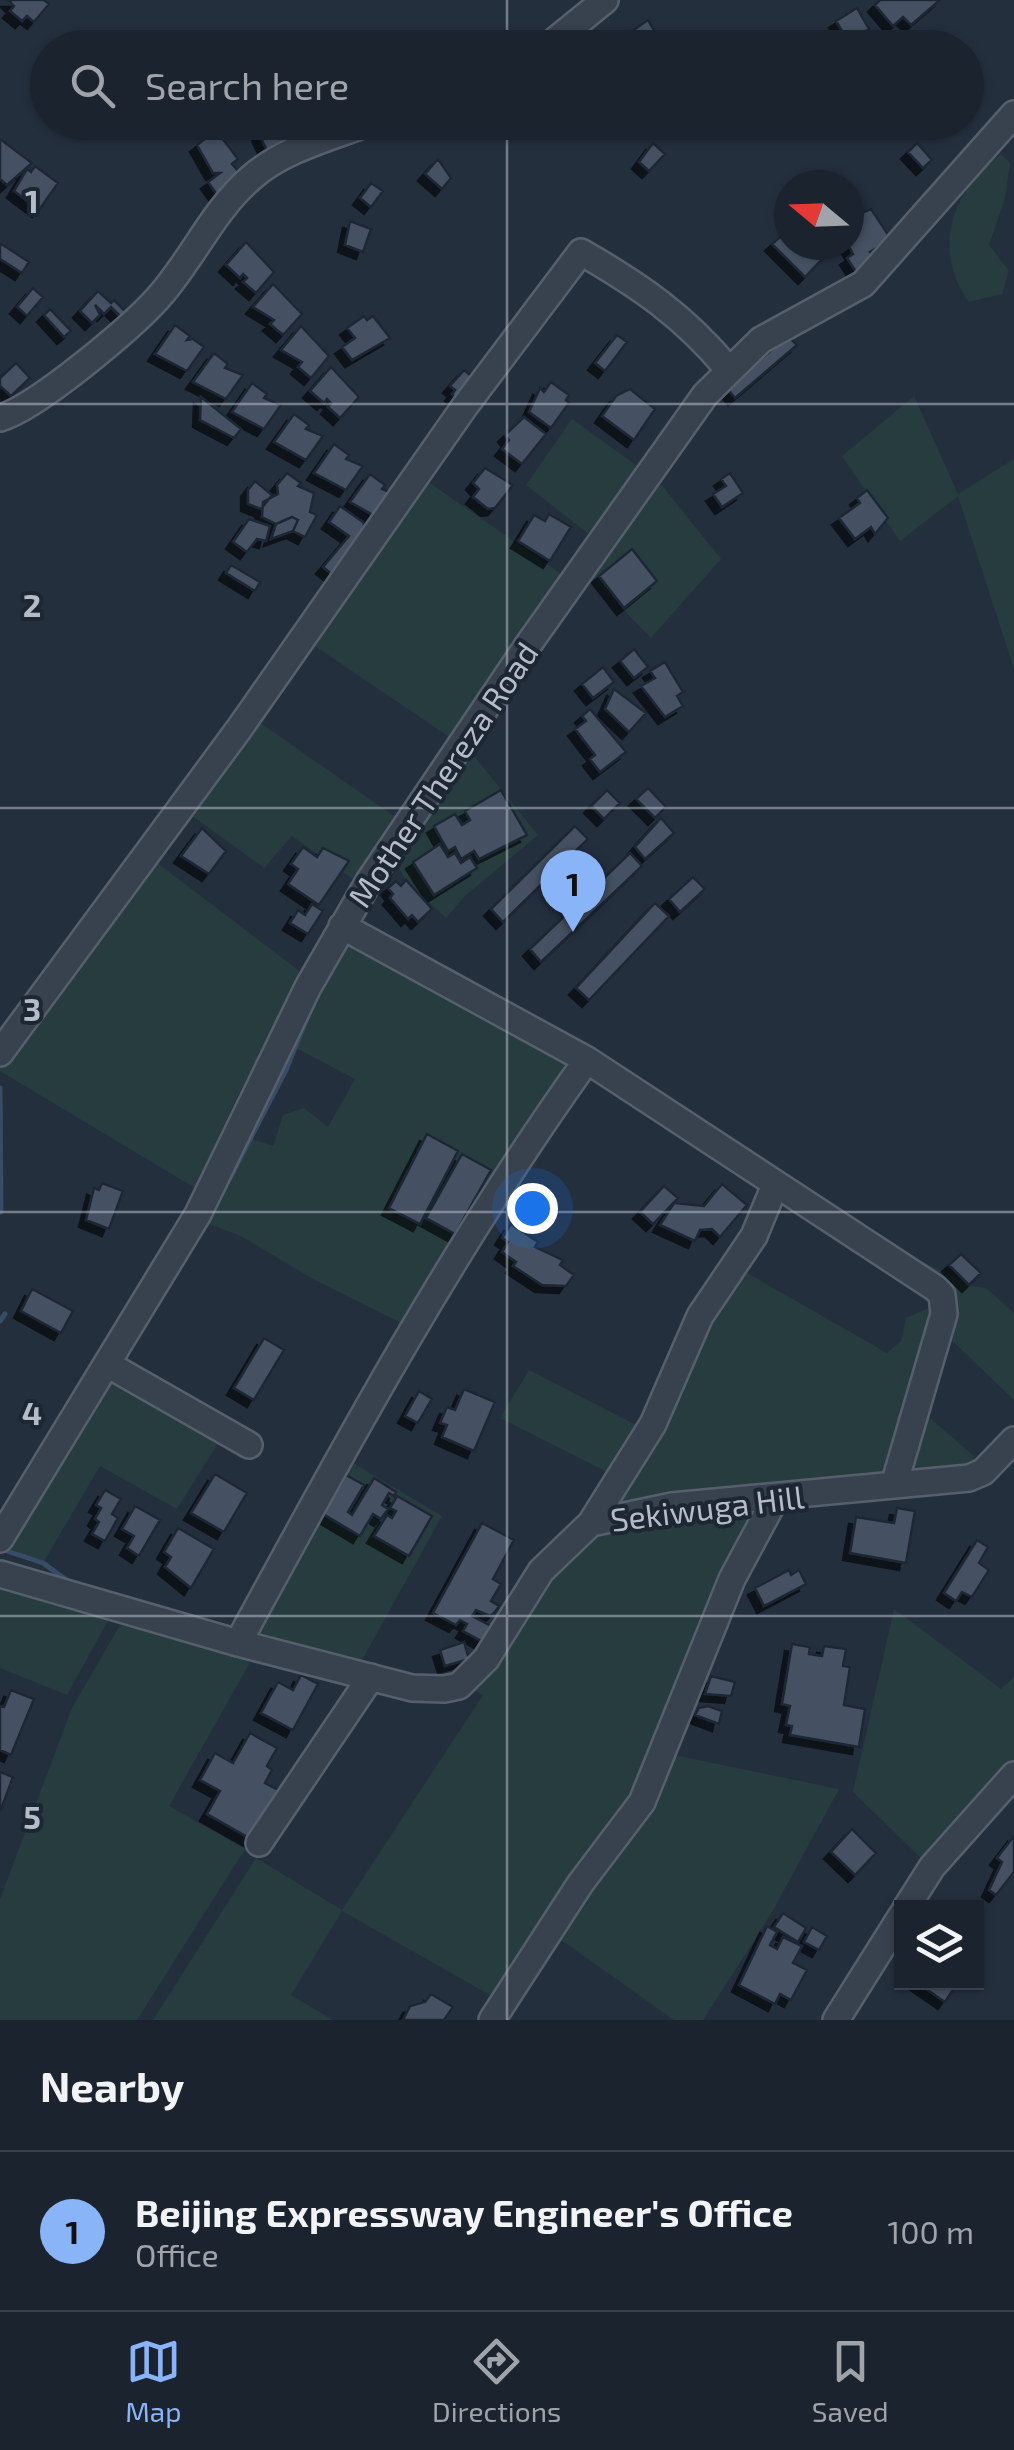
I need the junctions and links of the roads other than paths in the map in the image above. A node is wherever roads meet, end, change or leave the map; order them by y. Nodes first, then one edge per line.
1 (605, 0) edge
2 (568, 30) edge
3 (1014, 114) edge
4 (325, 140) edge
5 (728, 368) junction
6 (0, 418) edge
7 (342, 926) junction
8 (0, 1053) edge
9 (588, 1060) junction
10 (775, 1185) junction
11 (107, 1364) junction
12 (1014, 1440) edge
13 (249, 1445) dead end
14 (894, 1485) junction
15 (776, 1497) junction
16 (591, 1522) junction
17 (0, 1539) edge
18 (0, 1574) edge
19 (238, 1643) junction
20 (370, 1677) junction
21 (1014, 1775) edge
22 (259, 1844) dead end
23 (911, 1900) edge
24 (894, 1928) edge
25 (492, 2020) edge
26 (836, 2020) edge

1 - 2 street
3 - 5 street, Mother Thereza Road
4 - 6 street
5 - 7 street, Mother Thereza Road
5 - 8 street
7 - 9 street
7 - 11 street, Mother Thereza Road
9 - 10 street
9 - 19 street
10 - 14 street
10 - 16 street
11 - 13 street
11 - 17 street, Mother Thereza Road
12 - 14 street, Sekiwuga Hill
14 - 15 street, Sekiwuga Hill
15 - 16 street, Sekiwuga Hill
15 - 25 street
16 - 20 street, Sekiwuga Hill
18 - 19 street, Sekiwuga Hill
19 - 20 street, Sekiwuga Hill
20 - 22 street
21 - 23 street
24 - 26 street

